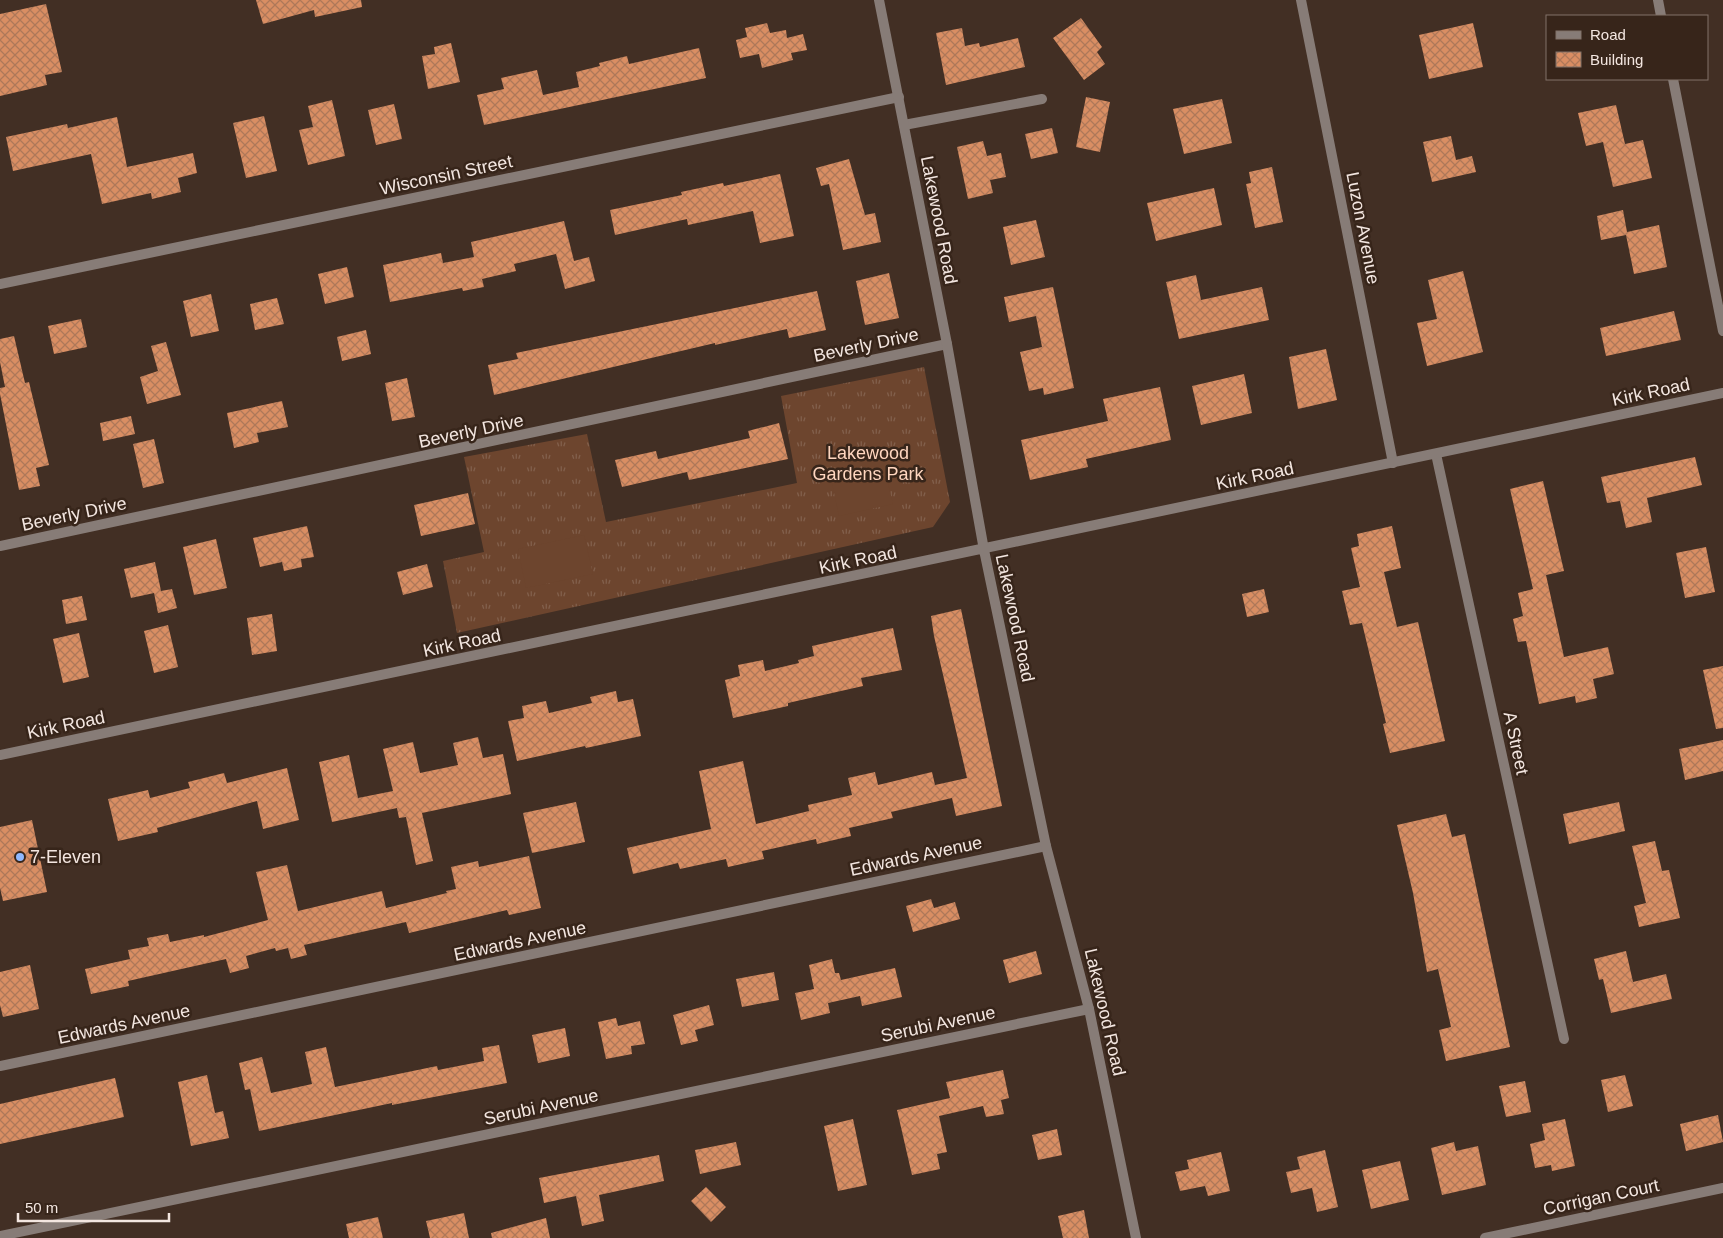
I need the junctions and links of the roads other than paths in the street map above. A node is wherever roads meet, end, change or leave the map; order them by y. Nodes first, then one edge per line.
1 (879, 0) edge
2 (1301, 0) edge
3 (1658, 0) edge
4 (1661, 15) edge
5 (1673, 80) edge
6 (899, 97) junction
7 (1042, 99) dead end
8 (904, 125) junction
9 (0, 284) edge
10 (1723, 331) edge
11 (947, 344) junction
12 (1723, 394) edge
13 (1436, 454) junction
14 (1393, 463) junction
15 (0, 546) edge
16 (984, 550) junction
17 (0, 755) edge
18 (1046, 846) junction
19 (1089, 1009) junction
20 (1564, 1039) dead end
21 (0, 1066) edge
22 (1723, 1188) edge
23 (0, 1236) edge
24 (1136, 1238) edge
25 (1485, 1238) edge

1 - 6 street, Lakewood Road
2 - 14 street, Luzon Avenue
3 - 4 street
5 - 10 street
6 - 8 street, Lakewood Road
6 - 9 street, Wisconsin Street
7 - 8 street
8 - 11 street, Lakewood Road
11 - 15 street, Beverly Drive
11 - 16 street, Lakewood Road
12 - 13 street, Kirk Road
13 - 14 street, Kirk Road
13 - 20 street, A Street
14 - 16 street, Kirk Road
16 - 17 street, Kirk Road
16 - 18 street, Lakewood Road
18 - 19 street, Lakewood Road
18 - 21 street, Edwards Avenue
19 - 23 street, Serubi Avenue
19 - 24 street, Lakewood Road
22 - 25 street, Corrigan Court

